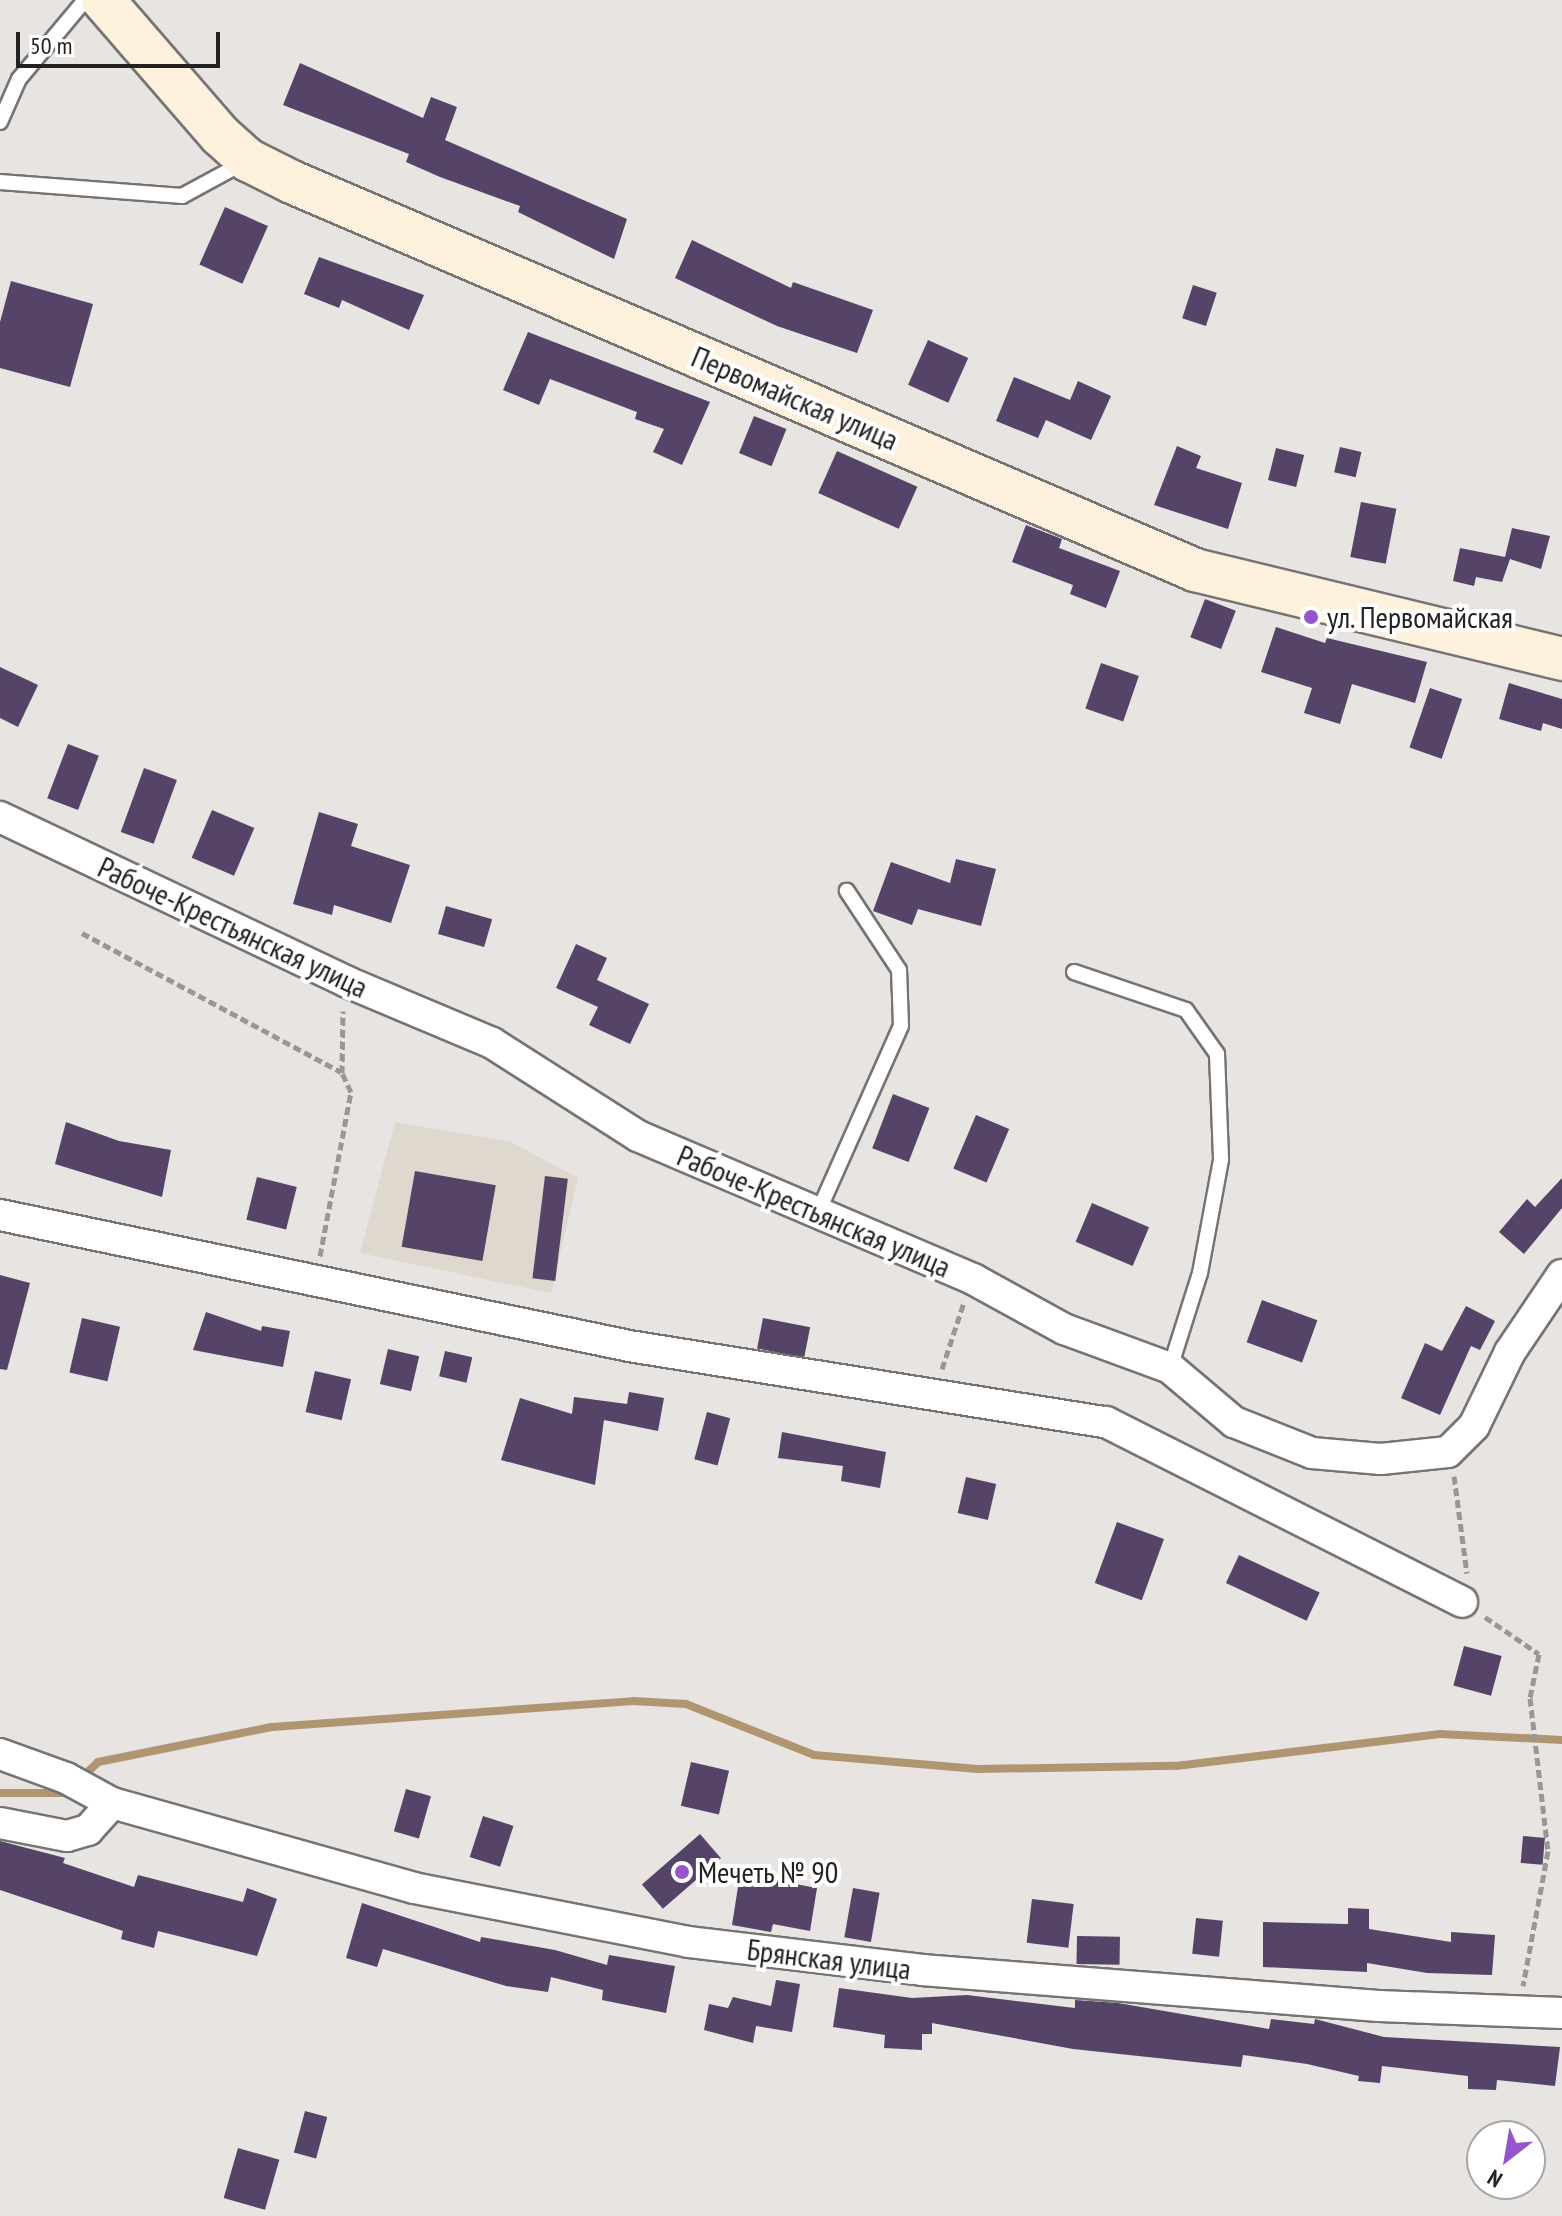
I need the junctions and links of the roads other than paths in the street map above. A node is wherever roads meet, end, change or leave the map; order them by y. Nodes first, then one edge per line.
1 (85, 0) edge
2 (103, 0) edge
3 (0, 122) edge
4 (248, 160) junction
5 (0, 182) edge
6 (1562, 659) edge
7 (0, 817) edge
8 (847, 891) dead end
9 (1074, 972) dead end
10 (819, 1210) junction
11 (0, 1215) edge
12 (1562, 1275) edge
13 (1170, 1368) junction
14 (1462, 1602) road end
15 (0, 1754) edge
16 (112, 1803) junction
17 (0, 1823) edge
18 (1562, 2013) edge

1 - 3 lane
2 - 4 street, Первомайская улица
4 - 5 lane
4 - 6 street, Первомайская улица
7 - 10 street, Рабоче-Крестьянская улица
8 - 10 lane
9 - 13 lane
10 - 13 street, Рабоче-Крестьянская улица
11 - 14 street
12 - 13 street, Рабоче-Крестьянская улица
15 - 16 street, Брянская улица
16 - 17 street
16 - 18 street, Брянская улица

